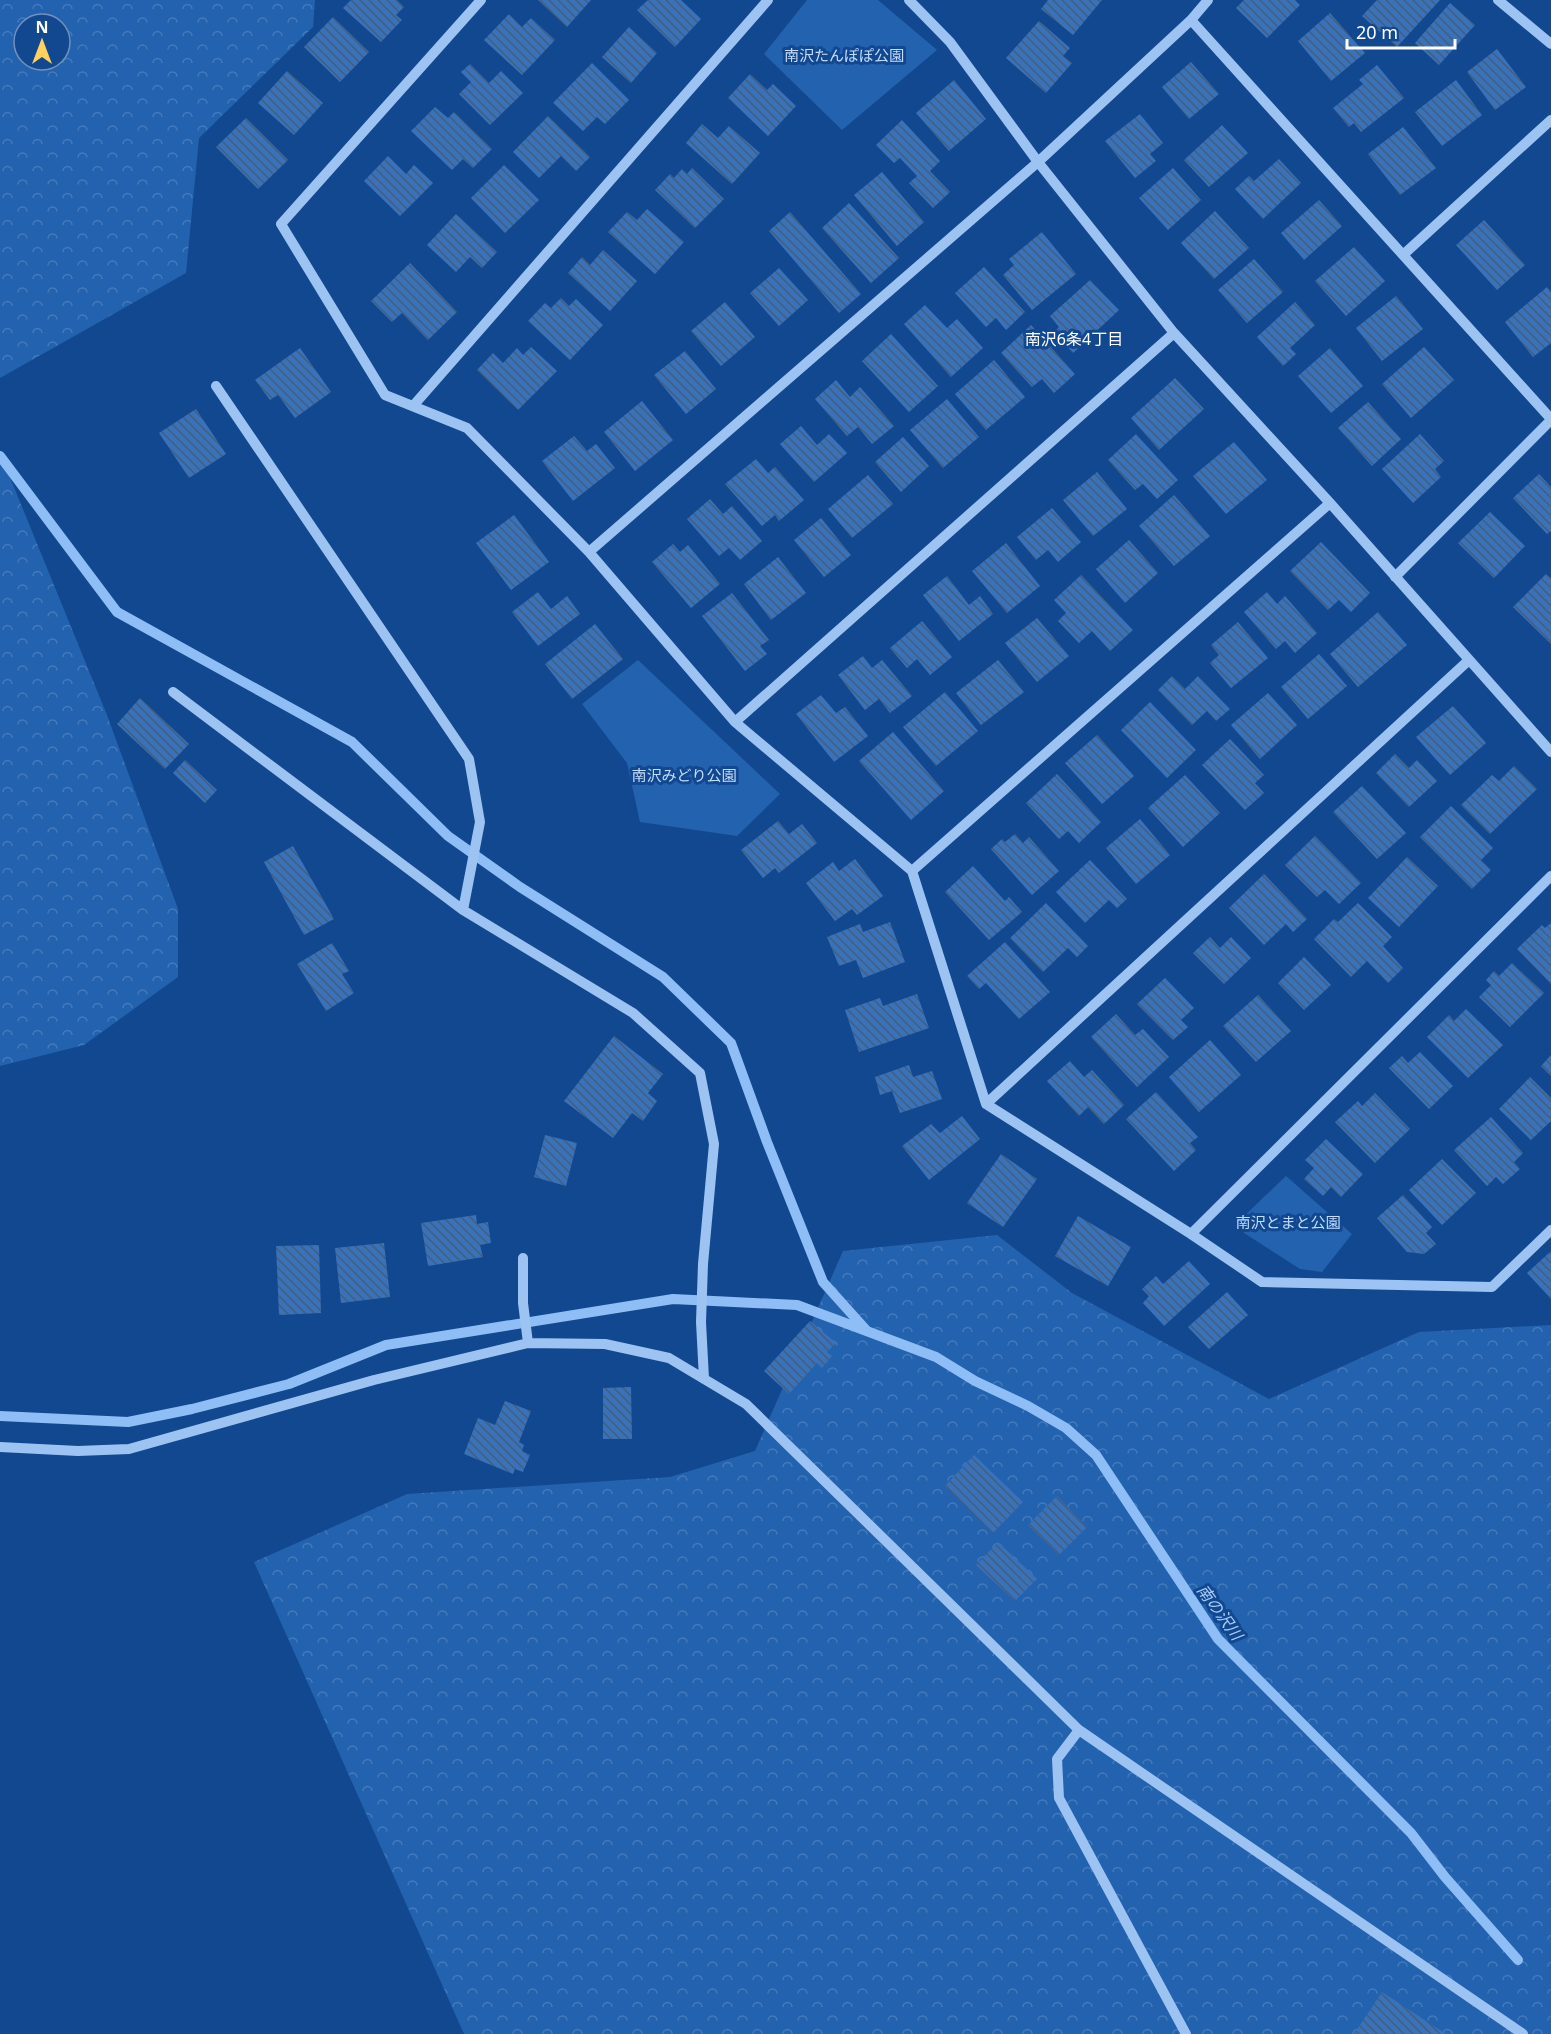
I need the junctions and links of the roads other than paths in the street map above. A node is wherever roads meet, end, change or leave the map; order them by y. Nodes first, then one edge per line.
1 (481, 0) edge
2 (768, 0) edge
3 (909, 0) edge
4 (1208, 0) edge
5 (1498, 0) edge
6 (1191, 20) junction
7 (1551, 44) edge
8 (1551, 120) edge
9 (1038, 162) junction
10 (1403, 255) junction
11 (1174, 333) junction
12 (216, 386) dead end
13 (413, 406) junction
14 (1551, 419) edge
15 (1330, 503) junction
16 (589, 552) junction
17 (1395, 577) junction
18 (1469, 660) junction
19 (173, 692) dead end
20 (735, 722) junction
21 (1551, 752) edge
22 (912, 871) junction
23 (1551, 876) edge
24 (463, 910) junction
25 (986, 1104) junction
26 (1551, 1230) edge
27 (1191, 1234) junction
28 (523, 1258) dead end
29 (528, 1343) junction
30 (704, 1379) junction
31 (0, 1447) edge
32 (1079, 1730) junction
33 (1186, 2034) edge
34 (1523, 2034) edge

1 - 13 street
2 - 13 street
3 - 9 street
4 - 6 street
5 - 7 street
6 - 9 street
6 - 10 street
8 - 10 street
9 - 11 street
9 - 16 street
10 - 14 street
11 - 15 street
11 - 20 street
12 - 24 street
13 - 16 street
14 - 17 street
15 - 17 street
15 - 22 street
16 - 20 street
17 - 18 street
18 - 21 street
18 - 25 street
19 - 24 street
20 - 22 street
22 - 25 street
23 - 27 street
24 - 30 street
25 - 27 street
26 - 27 street
28 - 29 street
29 - 30 street
29 - 31 street
30 - 32 street
32 - 33 street
32 - 34 street

